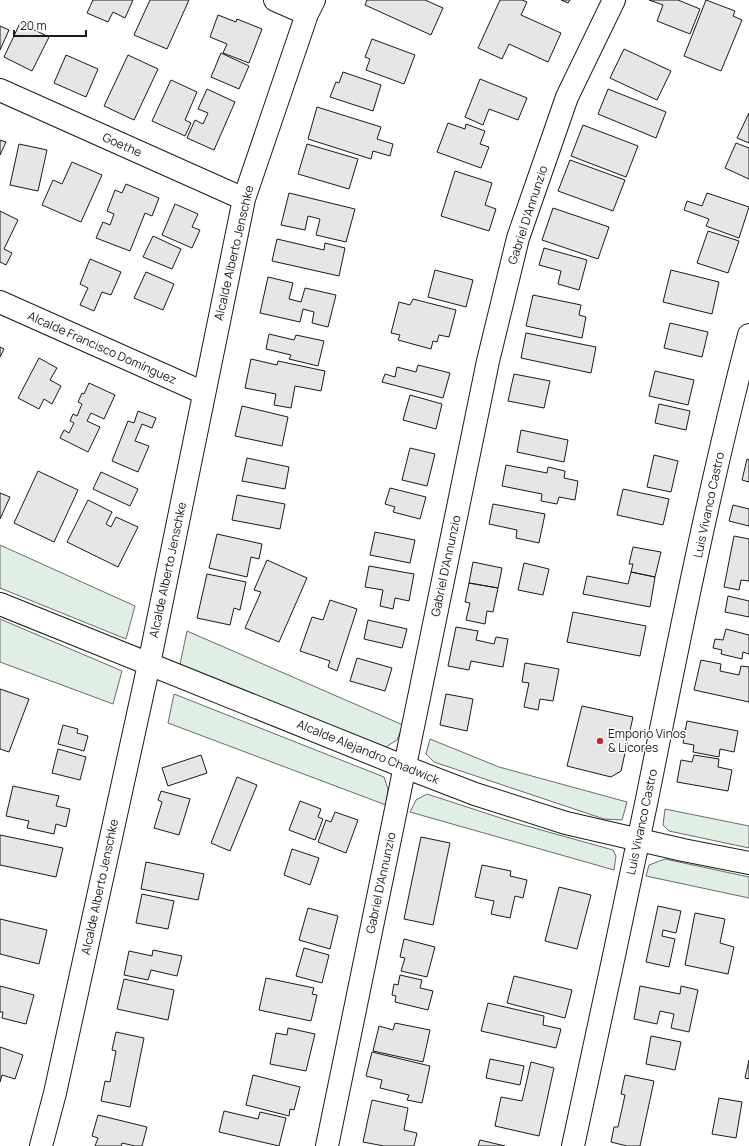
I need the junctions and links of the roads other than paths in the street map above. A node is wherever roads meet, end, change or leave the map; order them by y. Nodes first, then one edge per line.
1 (275, 0) edge
2 (614, 0) edge
3 (310, 7) edge
4 (0, 90) edge
5 (244, 199) junction
6 (0, 302) edge
7 (749, 335) edge
8 (204, 393) junction
9 (0, 604) edge
10 (149, 664) junction
11 (405, 767) junction
12 (638, 840) junction
13 (749, 863) edge
14 (41, 1146) edge
15 (327, 1146) edge
16 (573, 1146) edge

1 - 3 street
2 - 11 street, Gabriel D'Annunzio
3 - 5 street, Alcalde Alberto Jenschke
4 - 5 street, Goethe
5 - 8 street, Alcalde Alberto Jenschke
6 - 8 street, Alcalde Francisco Domínguez
7 - 12 street, Luis Vivanco Castro
8 - 10 street, Alcalde Alberto Jenschke
9 - 10 street, Alcalde Alejandro Chadwick
10 - 11 street, Alcalde Alejandro Chadwick
10 - 14 street, Alcalde Alberto Jenschke
11 - 12 street, Alcalde Alejandro Chadwick
11 - 15 street, Gabriel D'Annunzio
12 - 13 street, Alcalde Alejandro Chadwick
12 - 16 street, Luis Vivanco Castro

